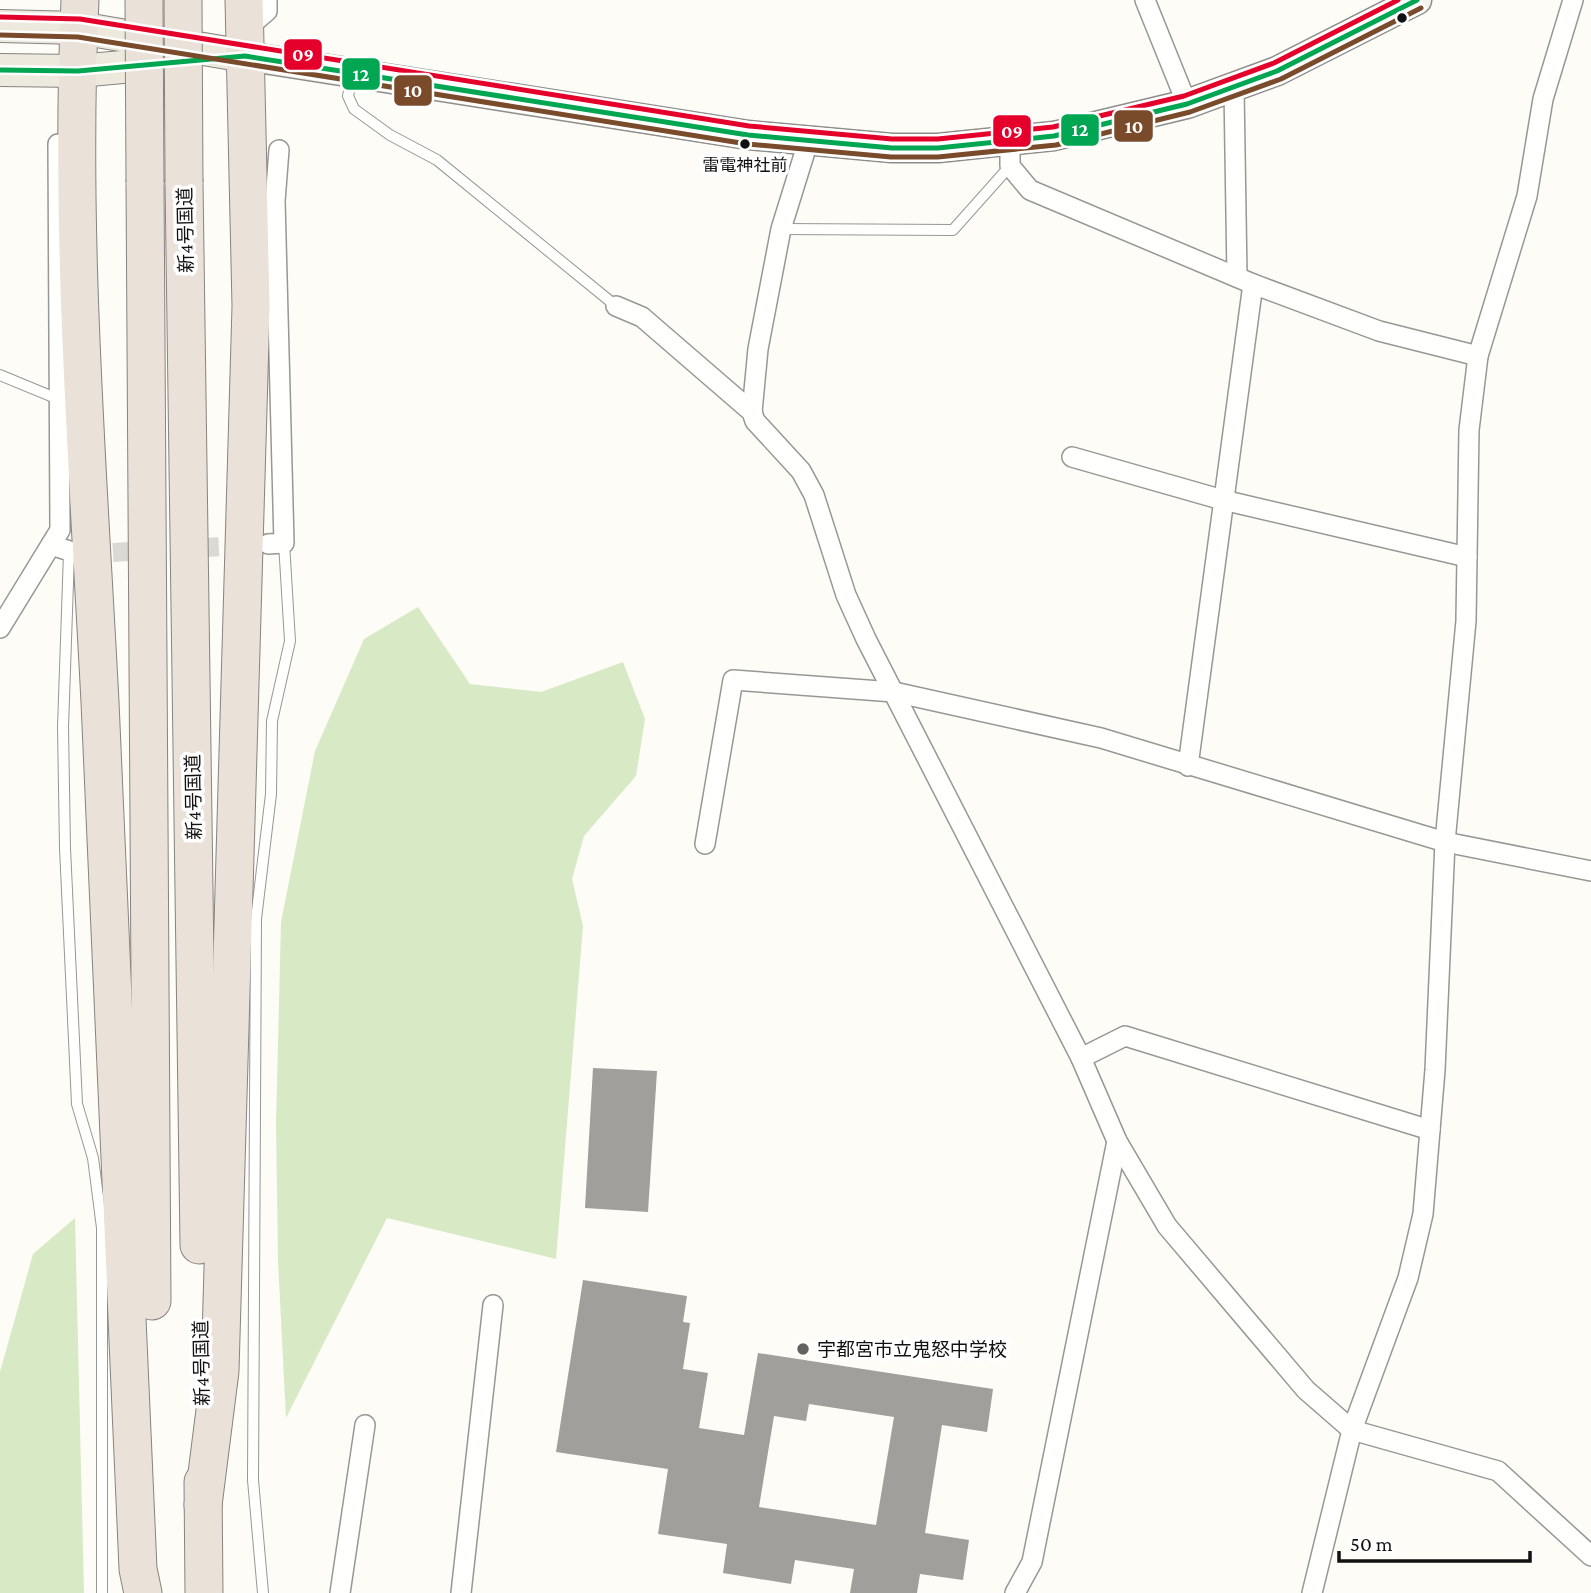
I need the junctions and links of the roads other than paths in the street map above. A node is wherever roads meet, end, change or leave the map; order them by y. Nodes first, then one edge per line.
1 (144, 0) edge
2 (183, 0) edge
3 (267, 0) edge
4 (1145, 0) edge
5 (1417, 0) edge
6 (1573, 0) edge
7 (80, 14) edge
8 (0, 26) edge
9 (245, 29) edge
10 (0, 69) edge
11 (78, 71) junction
12 (352, 74) junction
13 (1234, 88) junction
14 (1187, 104) junction
15 (808, 142) junction
16 (58, 144) dead end
17 (279, 150) dead end
18 (1010, 154) junction
19 (780, 229) junction
20 (1245, 281) junction
21 (616, 306) joint
22 (1478, 356) junction
23 (0, 375) edge
24 (58, 399) junction
25 (752, 412) junction
26 (1072, 457) dead end
27 (1223, 500) junction
28 (276, 543) joint
29 (66, 550) junction
30 (1467, 557) junction
31 (0, 628) edge
32 (894, 692) junction
33 (1188, 766) junction
34 (1445, 842) junction
35 (705, 844) dead end
36 (1591, 871) edge
37 (1082, 1058) junction
38 (1430, 1130) junction
39 (1117, 1140) junction
40 (493, 1306) dead end
41 (365, 1425) dead end
42 (1352, 1430) junction
43 (203, 1505) junction
44 (1591, 1556) edge
45 (102, 1593) edge
46 (143, 1593) edge
47 (154, 1593) edge
48 (204, 1593) edge
49 (263, 1593) edge
50 (340, 1593) edge
51 (461, 1593) edge
52 (1014, 1593) edge
53 (1312, 1593) edge

1 - 47 highway, 新4号国道, bridge
2 - 43 highway, 新4号国道, bridge
3 - 9 street
4 - 14 street
5 - 13 street
6 - 22 street
7 - 8 main road
7 - 9 main road
7 - 11 highway
9 - 11 main road
9 - 12 street
9 - 43 highway
10 - 11 main road
11 - 46 highway
12 - 15 street
12 - 21 lane
13 - 14 street
13 - 20 street
14 - 18 street
15 - 18 street
15 - 19 street
16 - 24 street
17 - 28 street
18 - 19 lane
18 - 20 street
19 - 25 street
20 - 22 street
20 - 27 street
21 - 25 street
22 - 30 street
23 - 24 lane
24 - 29 street
25 - 32 street
26 - 27 street
27 - 30 street
27 - 33 street
28 - 49 lane
29 - 31 street
29 - 45 lane
30 - 34 street
32 - 33 street
32 - 35 street
32 - 37 street
33 - 34 street
34 - 36 street
34 - 38 street
37 - 38 street
37 - 39 street
38 - 42 street
39 - 42 street
39 - 52 street
40 - 51 street
41 - 50 street
42 - 44 street
42 - 53 street
43 - 48 highway, 新4号国道

